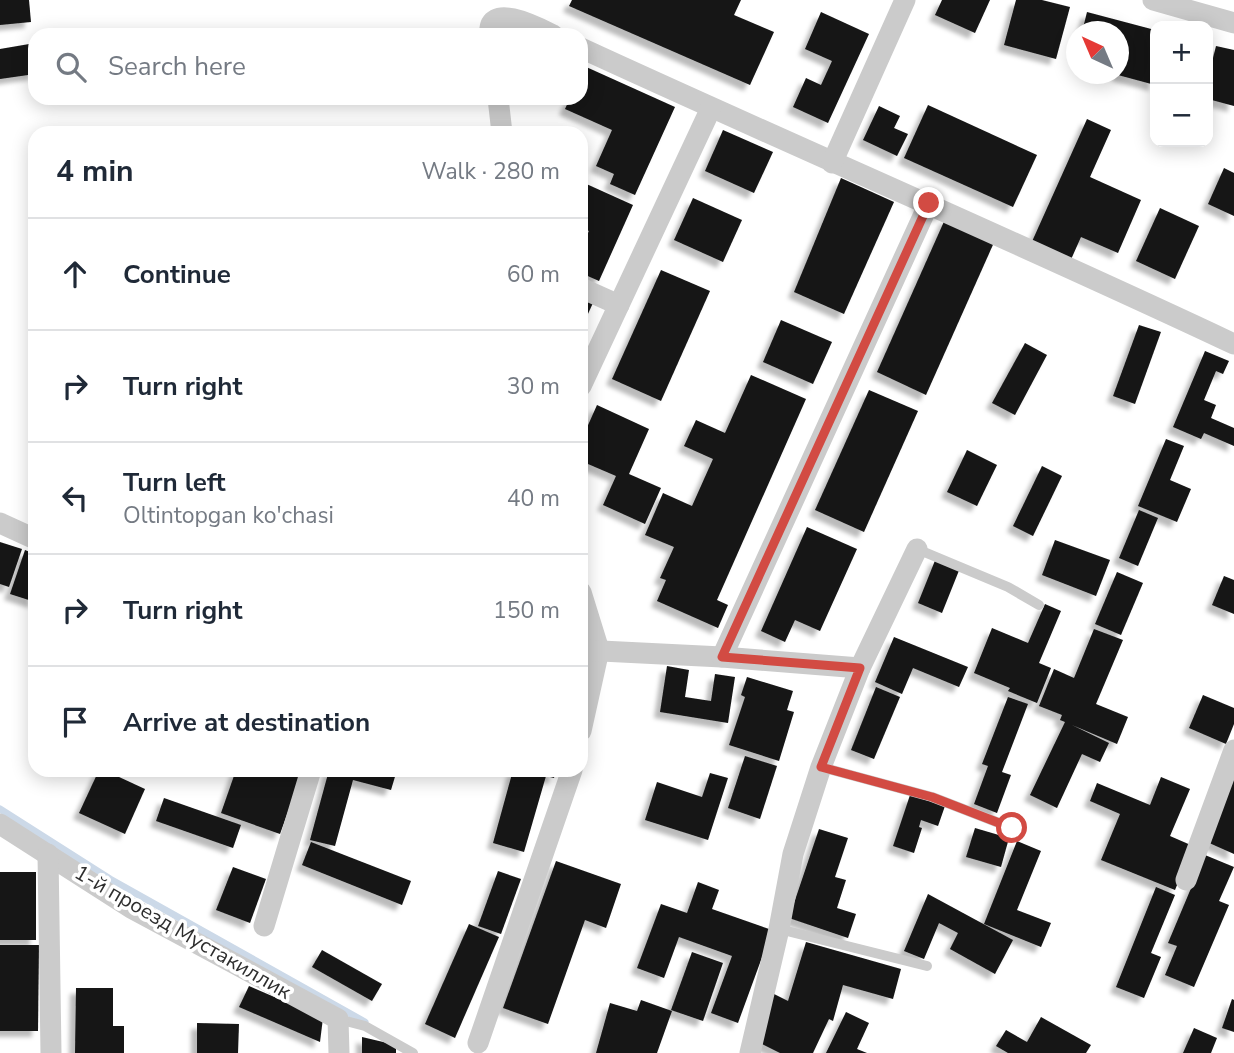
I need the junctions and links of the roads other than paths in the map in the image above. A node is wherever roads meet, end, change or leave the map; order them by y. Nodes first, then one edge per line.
1 (905, 0) edge
2 (1153, 0) edge
3 (1234, 23) edge
4 (489, 28) edge
5 (538, 28) edge
6 (588, 51) edge
7 (499, 105) edge
8 (711, 108) junction
9 (501, 126) edge
10 (832, 163) junction
11 (929, 203) junction
12 (588, 291) edge
13 (619, 305) junction
14 (1234, 344) edge
15 (588, 371) edge
16 (0, 523) edge
17 (28, 536) edge
18 (917, 549) joint
19 (1039, 605) dead end
20 (590, 650) edge
21 (722, 657) junction
22 (588, 668) edge
23 (860, 668) junction
24 (1234, 750) edge
25 (821, 767) junction
26 (309, 777) edge
27 (570, 777) edge
28 (0, 824) edge
29 (1012, 828) dead end
30 (48, 854) junction
31 (1186, 880) dead end
32 (264, 926) dead end
33 (779, 929) junction
34 (927, 966) dead end
35 (338, 1019) junction
36 (478, 1043) dead end
37 (51, 1053) edge
38 (339, 1053) edge
39 (413, 1053) edge
40 (750, 1053) edge

1 - 10 street
2 - 3 street
4 - 5 street
6 - 8 street
7 - 9 street
8 - 10 street
8 - 13 street
10 - 11 street
11 - 14 street
11 - 21 street
12 - 13 street
13 - 15 street
16 - 17 street
18 - 19 lane
18 - 23 street
20 - 21 street
20 - 22 street
21 - 23 street
23 - 25 street
24 - 31 street
25 - 29 lane
25 - 33 street
26 - 32 street
27 - 36 street
28 - 30 street, 1-й проезд Мустакиллик
30 - 35 street, 1-й проезд Мустакиллик
30 - 37 street
33 - 34 lane
33 - 40 street
35 - 38 street
35 - 39 lane

